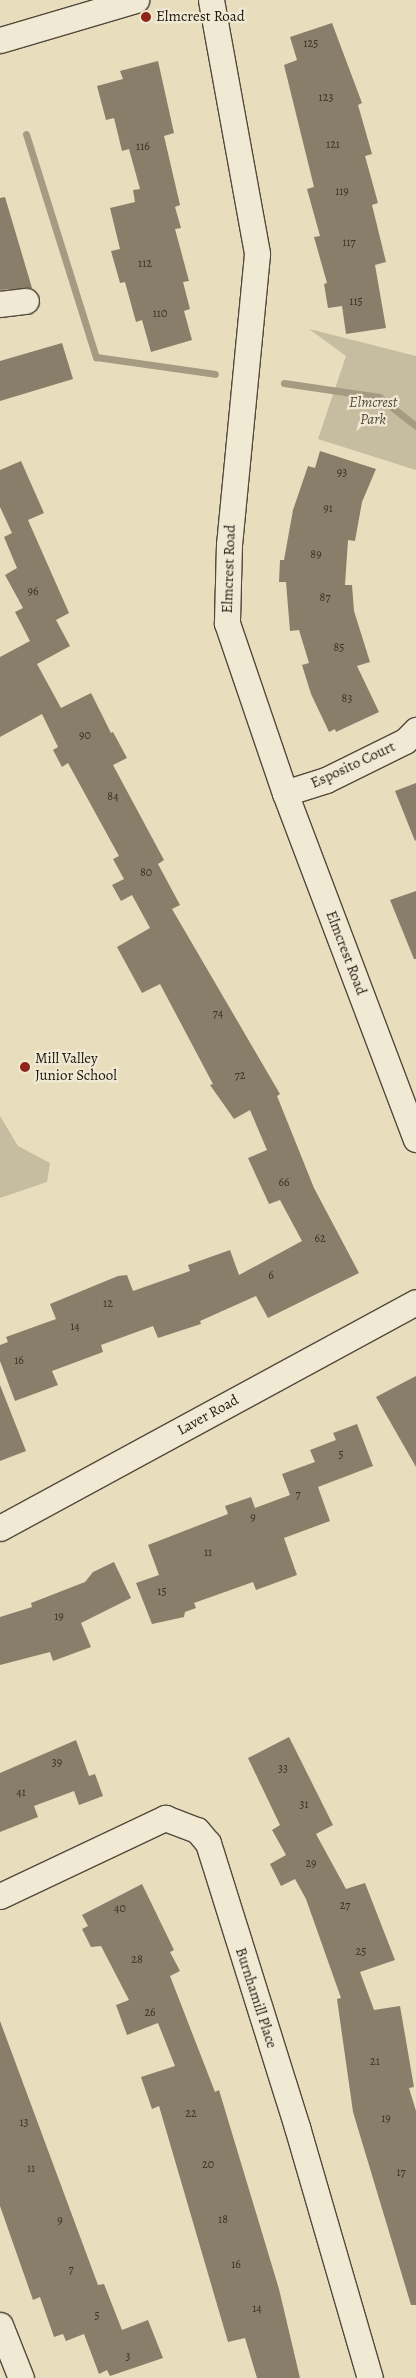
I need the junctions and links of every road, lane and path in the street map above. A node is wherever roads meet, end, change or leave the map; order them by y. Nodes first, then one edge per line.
1 (136, 0) edge
2 (211, 0) edge
3 (0, 40) edge
4 (26, 301) dead end
5 (0, 304) edge
6 (416, 730) edge
7 (285, 793) junction
8 (416, 1139) edge
9 (416, 1302) edge
10 (0, 1528) edge
11 (0, 1896) edge
12 (0, 2324) edge
13 (21, 2378) edge
14 (370, 2378) edge

1 - 3 street
2 - 7 street, Elmcrest Road
4 - 5 street
6 - 7 street, Esposito Court
7 - 8 street, Elmcrest Road
9 - 10 street, Laver Road
11 - 14 street, Burnhamill Place
12 - 13 street

